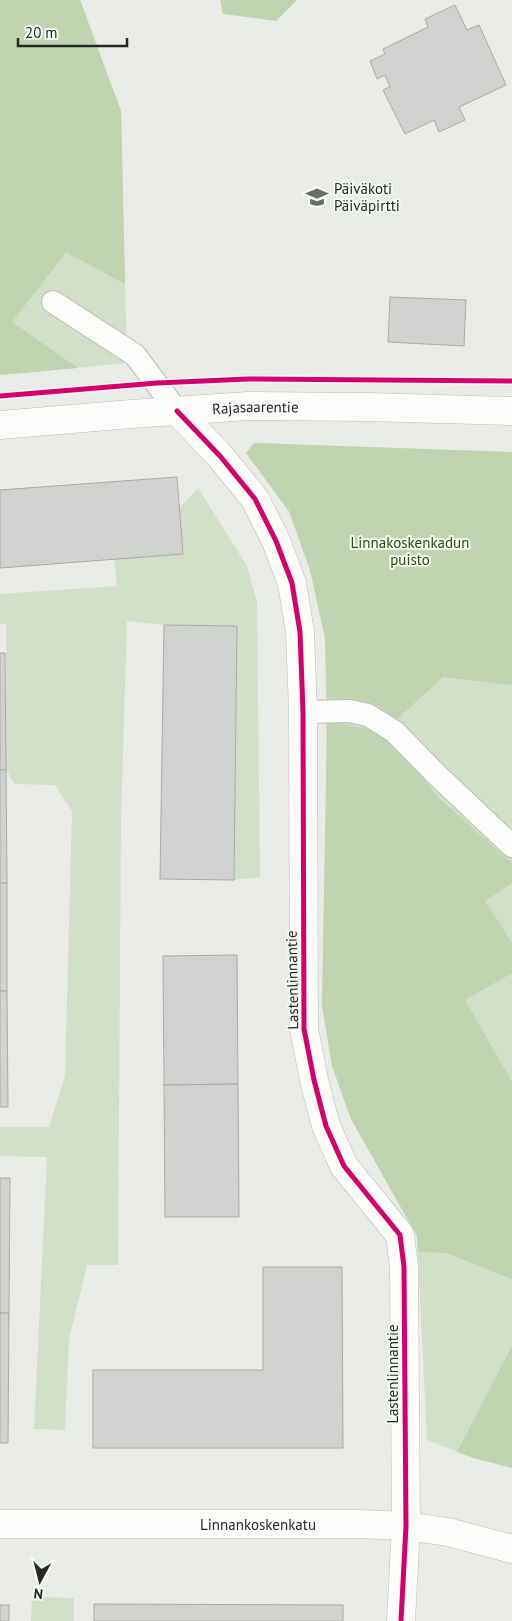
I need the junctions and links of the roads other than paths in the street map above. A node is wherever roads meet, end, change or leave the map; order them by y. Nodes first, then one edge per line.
1 (53, 302) dead end
2 (177, 411) junction
3 (512, 411) edge
4 (0, 425) edge
5 (303, 712) junction
6 (512, 846) edge
7 (0, 1524) edge
8 (406, 1526) junction
9 (512, 1549) edge
10 (401, 1621) edge

1 - 2 lane
2 - 3 street, Rajasaarentie
2 - 4 street, Rajasaarentie
2 - 5 street, Lastenlinnantie
5 - 6 lane
5 - 8 street, Lastenlinnantie
7 - 8 street, Linnankoskenkatu
8 - 9 street, Linnankoskenkatu
8 - 10 street, Lastenlinnantie

